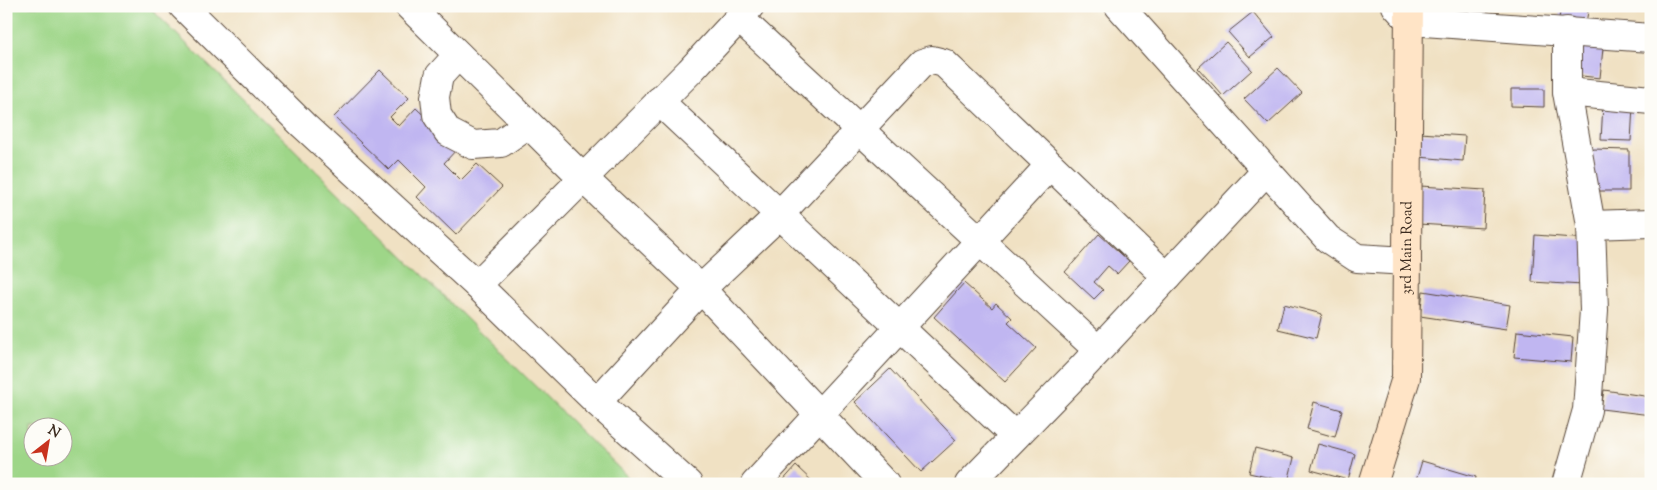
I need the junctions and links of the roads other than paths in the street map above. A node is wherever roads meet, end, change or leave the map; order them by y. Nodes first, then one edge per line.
1 (183, 6) edge
2 (408, 6) edge
3 (1119, 6) edge
4 (1405, 11) edge
5 (744, 12) edge
6 (1567, 31) junction
7 (1651, 38) edge
8 (458, 54) junction
9 (1567, 92) junction
10 (1651, 100) edge
11 (660, 101) junction
12 (528, 124) junction
13 (859, 129) junction
14 (1050, 165) junction
15 (1266, 171) junction
16 (584, 178) junction
17 (780, 214) junction
18 (1651, 223) edge
19 (1591, 225) junction
20 (980, 242) junction
21 (1407, 261) junction
22 (1167, 277) junction
23 (477, 286) junction
24 (701, 289) junction
25 (900, 328) junction
26 (1098, 350) junction
27 (597, 402) junction
28 (820, 414) junction
29 (1015, 436) junction
30 (688, 484) edge
31 (755, 484) edge
32 (885, 484) edge
33 (969, 484) edge
34 (1373, 484) edge
35 (1566, 484) edge

1 - 23 street
2 - 8 street
3 - 15 street
4 - 6 street
4 - 21 street, 3rd Main Road
5 - 11 street
5 - 13 street
6 - 7 street
6 - 9 street
8 - 12 street
8 - 12 street
9 - 10 street
9 - 19 street
11 - 16 street
11 - 17 street
12 - 16 street
13 - 14 street
13 - 17 street
13 - 20 street
14 - 20 street
14 - 22 street
15 - 21 street
15 - 22 street
16 - 23 street
16 - 24 street
17 - 24 street
17 - 25 street
18 - 19 street
19 - 35 street
20 - 25 street
20 - 26 street
21 - 34 street, 3rd Main Road
22 - 26 street
23 - 27 street
24 - 27 street
24 - 28 street
25 - 28 street
25 - 29 street
26 - 29 street
27 - 30 street
28 - 31 street
28 - 32 street
29 - 33 street

